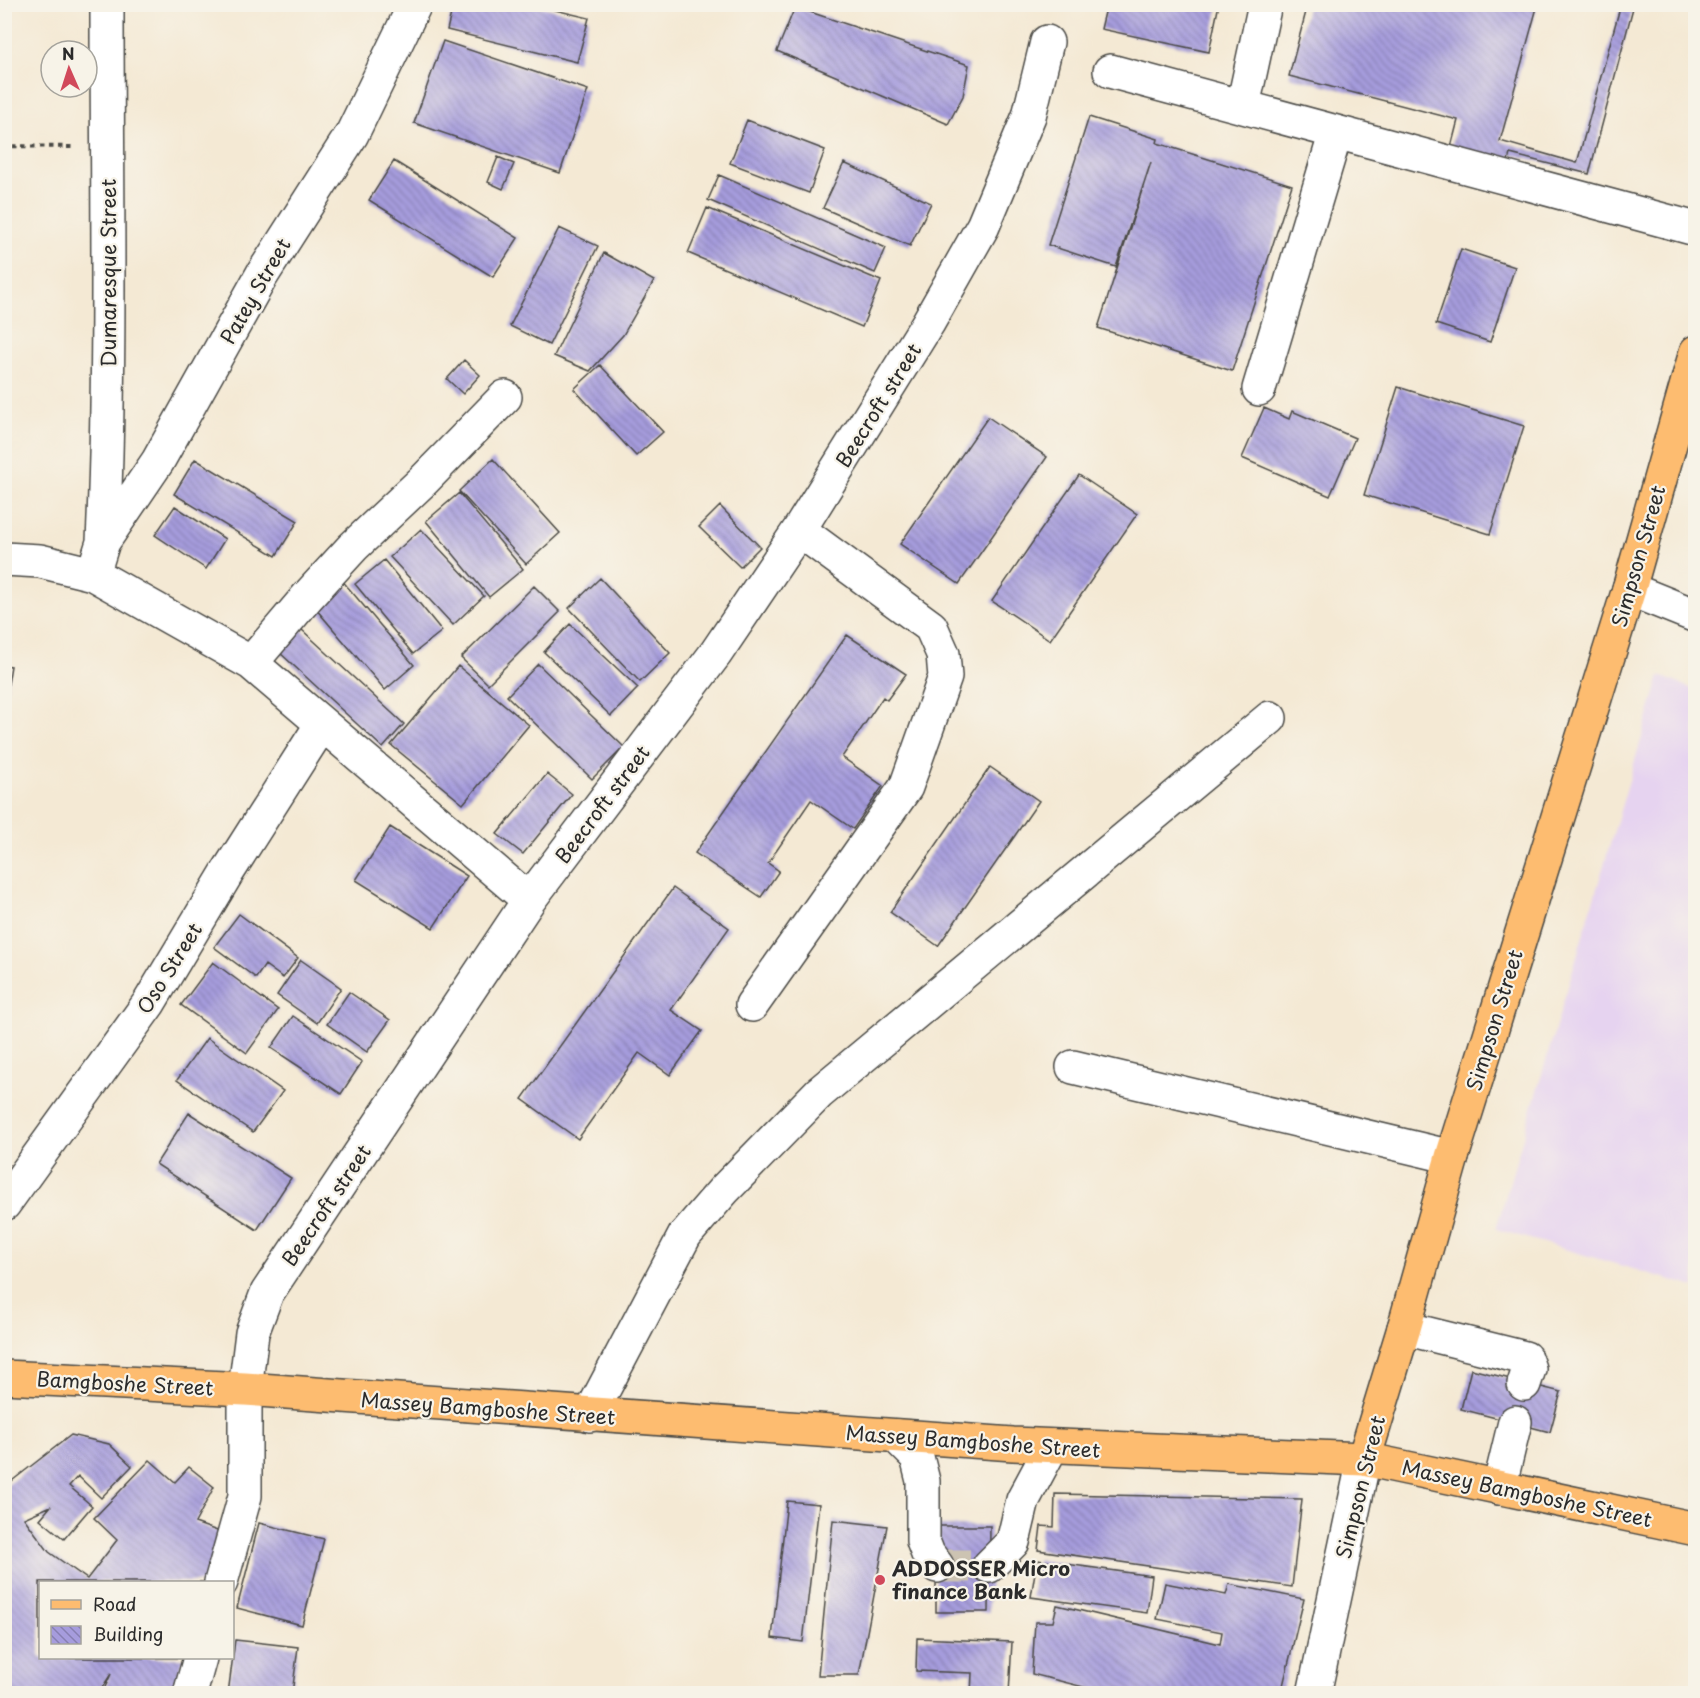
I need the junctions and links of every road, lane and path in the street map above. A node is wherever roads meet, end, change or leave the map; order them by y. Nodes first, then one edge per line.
1 (107, 4) edge
2 (415, 4) edge
3 (1265, 4) edge
4 (1047, 42) dead end
5 (1110, 70) dead end
6 (1243, 106) junction
7 (1336, 132) junction
8 (4, 146) edge
9 (107, 148) junction
10 (1695, 230) edge
11 (1695, 352) edge
12 (1259, 389) dead end
13 (505, 397) dead end
14 (799, 530) junction
15 (103, 542) junction
16 (4, 559) edge
17 (93, 574) junction
18 (1629, 589) junction
19 (1695, 616) edge
20 (251, 663) junction
21 (1270, 718) dead end
22 (322, 724) junction
23 (529, 900) junction
24 (752, 1005) dead end
25 (1073, 1067) dead end
26 (1452, 1157) junction
27 (4, 1204) edge
28 (1404, 1328) junction
29 (4, 1377) edge
30 (1524, 1384) dead end
31 (245, 1389) junction
32 (590, 1415) junction
33 (1515, 1422) dead end
34 (896, 1436) junction
35 (1052, 1446) junction
36 (1364, 1459) junction
37 (1499, 1488) junction
38 (1695, 1529) edge
39 (937, 1566) dead end
40 (989, 1566) dead end
41 (221, 1581) edge
42 (200, 1659) edge
43 (190, 1694) edge
44 (1314, 1694) edge

1 - 9 street, Dumaresque Street
2 - 15 street, Patey Street
3 - 6 street
4 - 14 street, Beecroft street
5 - 6 street
6 - 7 street
7 - 10 street
7 - 12 street
8 - 9 path
9 - 15 street, Dumaresque Street
11 - 18 main road, Simpson Street
13 - 20 street
14 - 23 street, Beecroft street
14 - 24 street
15 - 17 street, Patey Street
16 - 17 street
17 - 20 street
18 - 19 street
18 - 26 main road, Simpson Street
20 - 22 street
21 - 32 street
22 - 23 street
22 - 27 street, Oso Street
23 - 31 street, Beecroft street
25 - 26 street
26 - 28 main road, Simpson Street
28 - 30 street
28 - 36 main road, Simpson Street
29 - 31 main road, Bamgboshe Street
31 - 32 main road, Massey Bamgboshe Street
31 - 41 street, Beecroft street
32 - 34 main road, Massey Bamgboshe Street
33 - 37 street
34 - 35 main road, Massey Bamgboshe Street
34 - 39 street
35 - 36 main road, Massey Bamgboshe Street
35 - 40 street
36 - 37 main road, Massey Bamgboshe Street
36 - 44 street, Simpson Street
37 - 38 main road, Massey Bamgboshe Street
42 - 43 street

